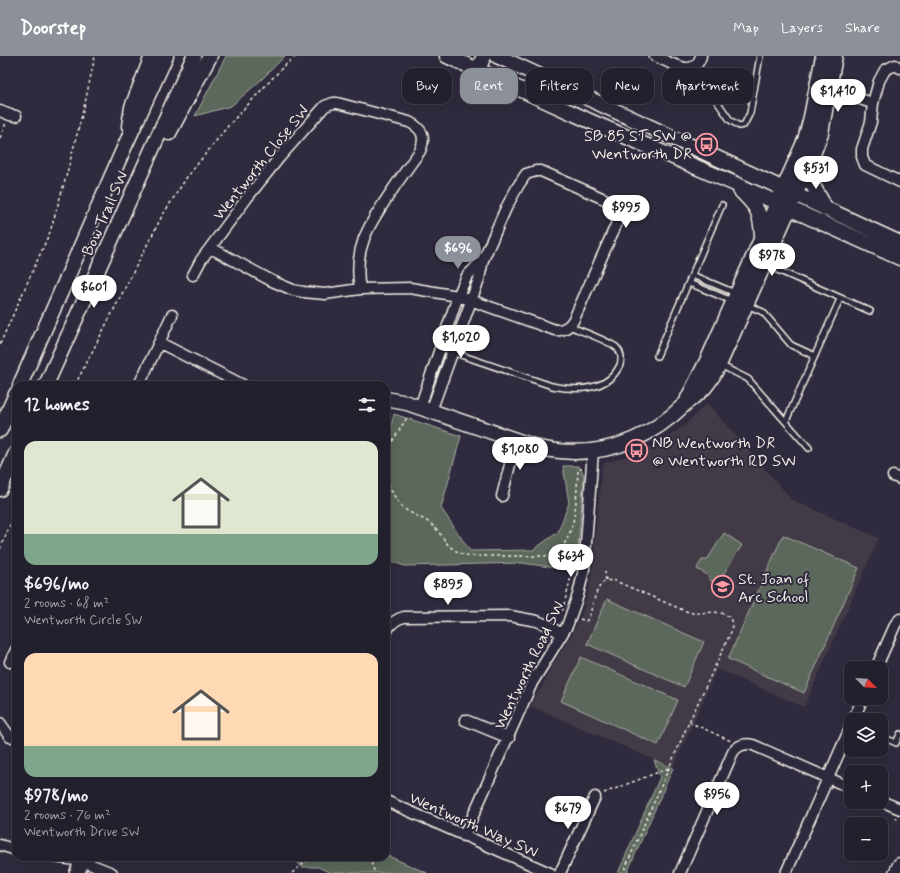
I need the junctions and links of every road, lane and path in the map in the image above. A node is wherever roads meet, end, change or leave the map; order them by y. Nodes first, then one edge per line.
1 (95, 56) edge
2 (152, 56) edge
3 (166, 56) edge
4 (184, 56) edge
5 (194, 56) edge
6 (210, 56) edge
7 (296, 56) edge
8 (447, 56) edge
9 (484, 56) edge
10 (497, 56) edge
11 (656, 56) edge
12 (701, 56) edge
13 (760, 56) edge
14 (823, 56) edge
15 (835, 56) edge
16 (693, 67) junction
17 (476, 68) edge
18 (478, 68) edge
19 (900, 68) edge
20 (823, 87) junction
21 (518, 88) edge
22 (873, 103) junction
23 (0, 110) edge
24 (13, 116) joint
25 (0, 138) edge
26 (124, 148) junction
27 (810, 162) junction
28 (900, 182) edge
29 (732, 183) junction
30 (789, 192) junction
31 (722, 205) dead end
32 (782, 206) junction
33 (826, 209) junction
34 (119, 222) junction
35 (762, 235) junction
36 (900, 243) edge
37 (211, 248) junction
38 (900, 258) edge
39 (483, 260) junction
40 (763, 264) junction
41 (193, 275) dead end
42 (692, 275) junction
43 (688, 283) junction
44 (360, 289) junction
45 (458, 296) junction
46 (840, 299) junction
47 (470, 300) junction
48 (739, 300) junction
49 (870, 311) dead end
50 (172, 315) dead end
51 (569, 326) junction
52 (160, 343) junction
53 (0, 344) edge
54 (440, 348) junction
55 (452, 352) junction
56 (657, 356) dead end
57 (815, 356) junction
58 (719, 365) junction
59 (22, 381) edge
60 (48, 381) edge
61 (77, 381) edge
62 (141, 381) edge
63 (234, 381) edge
64 (390, 400) edge
65 (12, 403) edge
66 (686, 403) junction
67 (421, 408) junction
68 (786, 421) junction
69 (0, 430) edge
70 (516, 441) junction
71 (390, 445) edge
72 (809, 448) dead end
73 (593, 451) junction
74 (12, 462) edge
75 (582, 468) dead end
76 (390, 487) edge
77 (0, 489) edge
78 (502, 496) dead end
79 (12, 520) edge
80 (0, 549) edge
81 (561, 549) junction
82 (605, 571) dead end
83 (606, 581) junction
84 (562, 614) dead end
85 (579, 619) dead end
86 (900, 619) edge
87 (390, 626) edge
88 (562, 634) junction
89 (12, 658) edge
90 (879, 661) edge
91 (10, 662) dead end
92 (465, 720) dead end
93 (689, 722) junction
94 (0, 723) edge
95 (900, 734) edge
96 (509, 738) junction
97 (9, 739) edge
98 (888, 739) edge
99 (844, 742) edge
100 (740, 746) junction
101 (669, 768) junction
102 (828, 778) junction
103 (844, 785) edge
104 (596, 797) joint
105 (390, 804) edge
106 (888, 804) edge
107 (900, 809) edge
108 (464, 836) junction
109 (0, 845) edge
110 (12, 849) edge
111 (70, 861) edge
112 (307, 861) edge
113 (370, 861) edge
114 (81, 864) edge
115 (900, 865) edge
116 (112, 873) edge
117 (292, 873) edge
118 (375, 873) edge
119 (550, 873) edge
120 (560, 873) edge
121 (623, 873) edge
122 (680, 873) edge
123 (786, 873) edge
124 (896, 873) edge

1 - 53 path
2 - 26 main road
3 - 26 main road, Bow Trail SW
4 - 34 main road
5 - 34 main road, Bow Trail SW
6 - 34 main road
7 - 61 path
8 - 17 main road
9 - 18 main road
10 - 30 main road
11 - 16 street
12 - 16 street
13 - 16 lane
14 - 20 main road
15 - 20 main road
19 - 22 street
20 - 22 street
20 - 27 main road
20 - 30 main road
21 - 29 main road
22 - 28 street
23 - 24 street
24 - 25 path
26 - 59 main road, Bow Trail SW
27 - 30 main road
27 - 33 main road
29 - 32 main road
29 - 35 main road
30 - 32 main road
30 - 33 main road
31 - 42 lane
32 - 35 main road
32 - 38 main road
32 - 40 main road
33 - 36 main road
34 - 60 main road, Bow Trail SW
35 - 48 main road
37 - 41 street, Wentworth Close SW
37 - 44 street
37 - 44 street, Wentworth Close SW
39 - 45 street
39 - 47 street
39 - 51 street
40 - 46 lane
40 - 48 main road
42 - 43 lane
42 - 48 lane
43 - 48 lane
43 - 56 lane
44 - 45 street
45 - 47 street
45 - 54 street
46 - 49 lane
46 - 57 lane
47 - 51 street
47 - 55 street
48 - 57 lane
48 - 58 main road
48 - 66 main road
50 - 52 street
51 - 55 lane
52 - 62 street
52 - 63 street
54 - 55 lane
54 - 67 street
55 - 67 street
57 - 68 lane
58 - 66 main road
58 - 68 lane
64 - 67 main road
65 - 69 main road
66 - 73 main road
67 - 70 main road
67 - 71 path
68 - 72 lane
70 - 73 main road
70 - 78 street
73 - 88 street, Wentworth Road SW
74 - 77 main road
75 - 81 path
76 - 81 path
79 - 80 path
81 - 84 path
82 - 83 path
83 - 85 path
83 - 93 path
86 - 90 street
87 - 88 street
88 - 96 street, Wentworth Road SW
89 - 91 street
92 - 96 street
93 - 100 path
93 - 101 path
94 - 97 street
95 - 98 lane
96 - 108 street, Wentworth Road SW
99 - 102 street
100 - 102 street
100 - 122 street
101 - 104 path
101 - 121 path
102 - 103 street
102 - 123 street
104 - 120 street
105 - 108 street, Wentworth Way SW
106 - 107 street
108 - 119 street, Wentworth Way SW
109 - 110 street
111 - 114 street
112 - 117 path
113 - 118 path
114 - 116 street
115 - 124 main road

